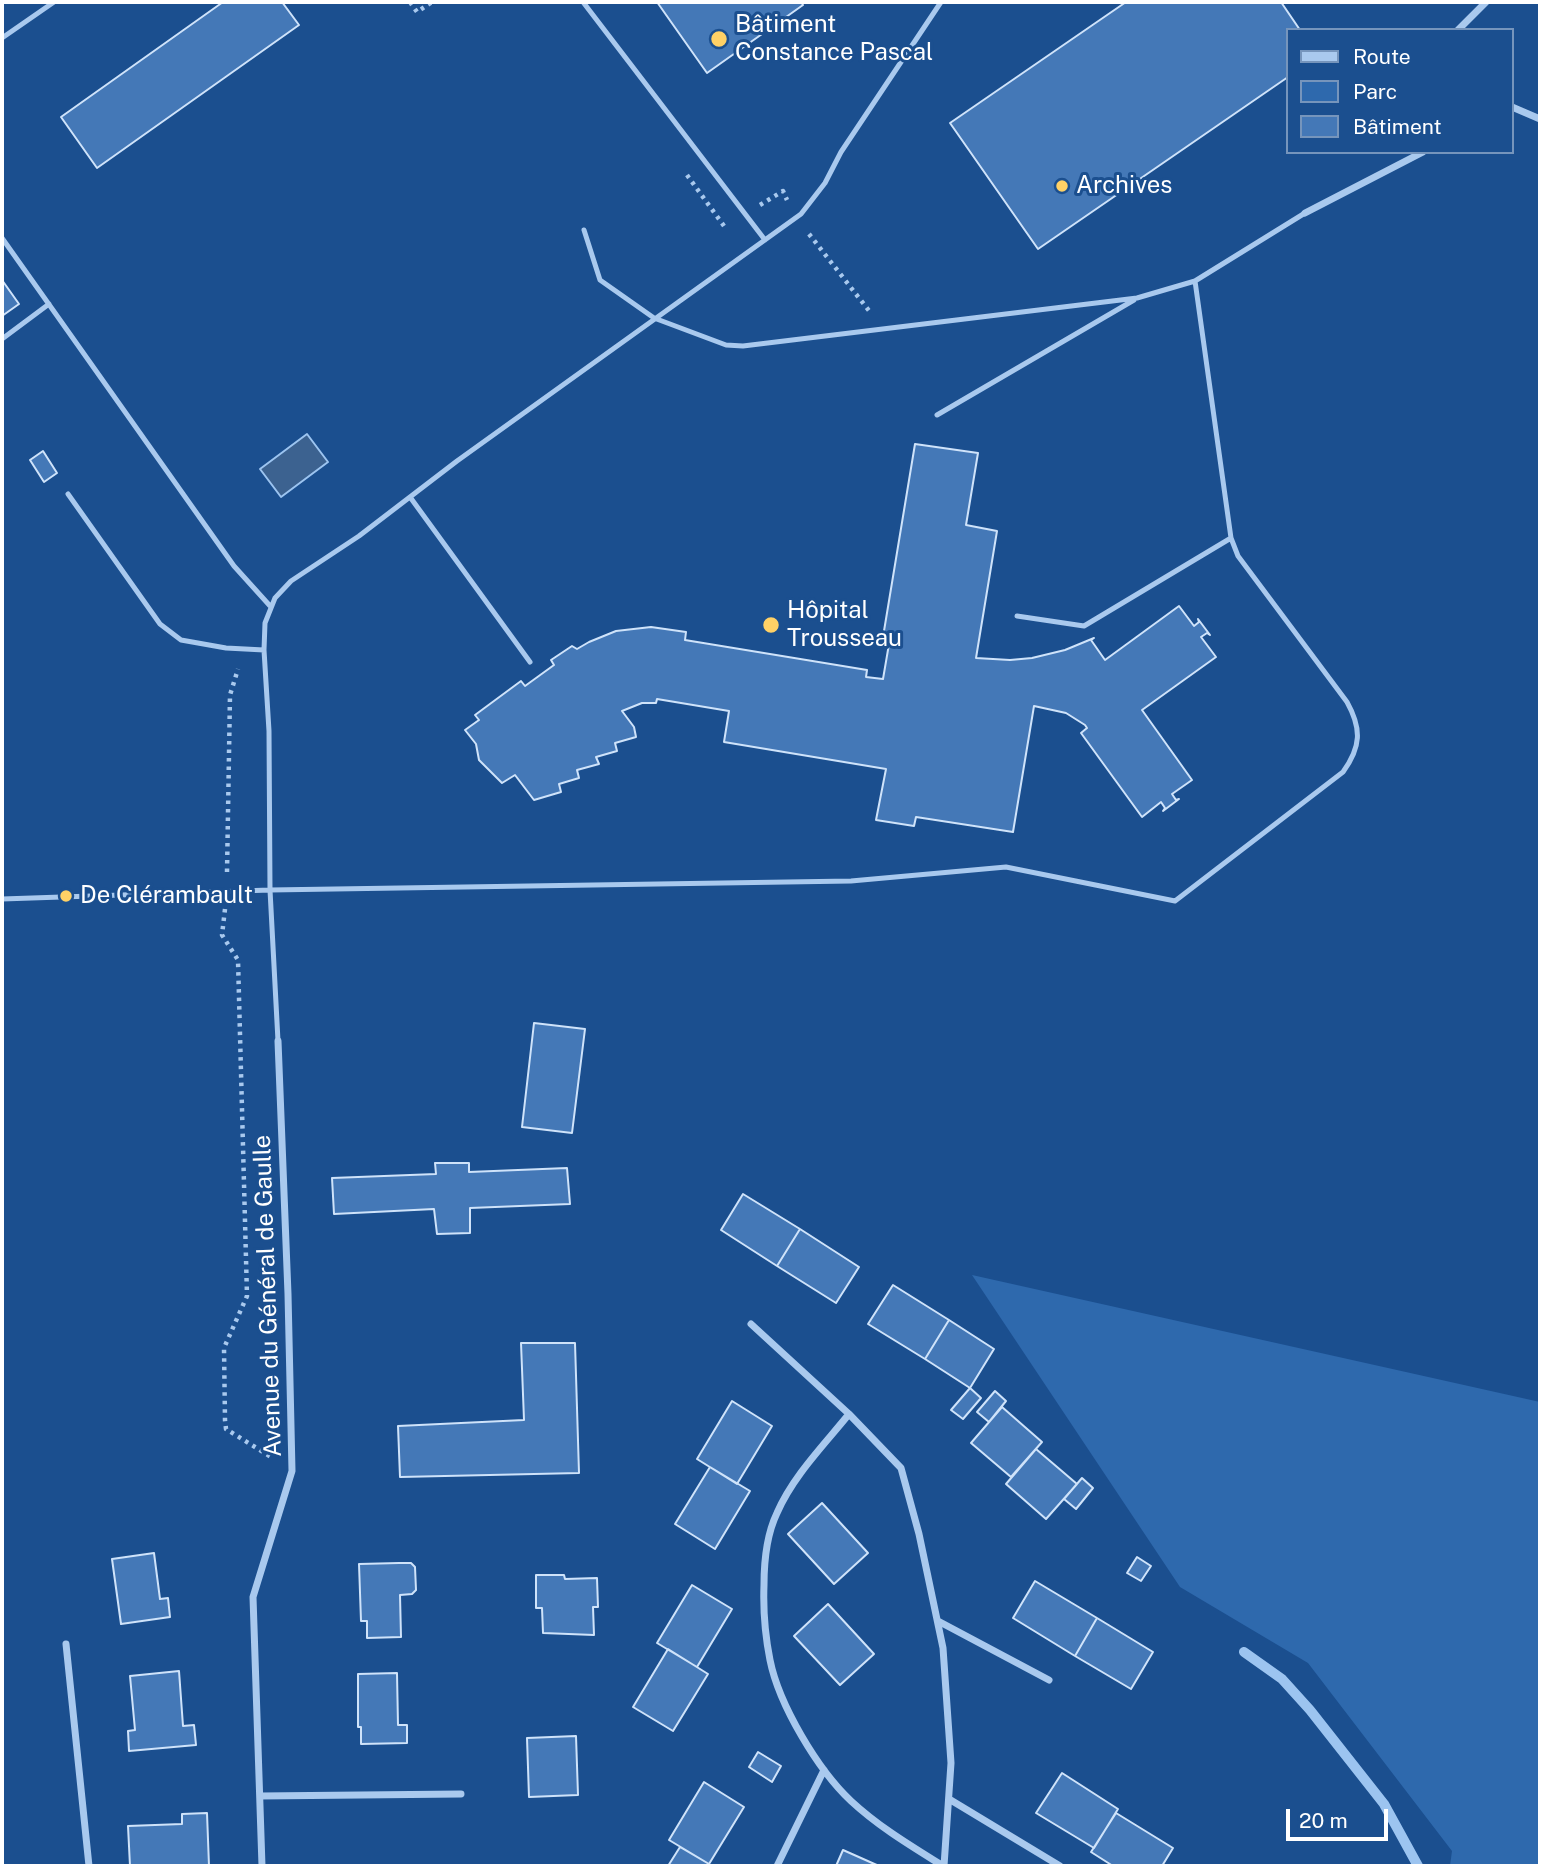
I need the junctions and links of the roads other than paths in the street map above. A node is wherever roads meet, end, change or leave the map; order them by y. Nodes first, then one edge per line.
1 (54, 2) edge
2 (583, 2) edge
3 (941, 2) edge
4 (1486, 2) edge
5 (1460, 28) edge
6 (2, 38) edge
7 (1514, 108) edge
8 (1521, 111) junction
9 (1514, 114) edge
10 (1540, 118) edge
11 (1419, 154) edge
12 (1305, 213) joint
13 (584, 230) dead end
14 (2, 238) edge
15 (765, 240) junction
16 (1195, 281) junction
17 (1137, 298) junction
18 (49, 304) junction
19 (654, 318) junction
20 (2, 339) edge
21 (937, 415) dead end
22 (68, 494) dead end
23 (410, 497) junction
24 (1231, 538) junction
25 (271, 607) junction
26 (1017, 616) dead end
27 (264, 650) junction
28 (530, 662) dead end
29 (270, 890) junction
30 (2, 898) edge
31 (278, 1041) joint
32 (751, 1324) dead end
33 (849, 1414) junction
34 (938, 1621) junction
35 (66, 1644) dead end
36 (1049, 1681) dead end
37 (824, 1770) junction
38 (461, 1794) dead end
39 (260, 1796) junction
40 (949, 1799) junction
41 (89, 1866) edge
42 (262, 1866) edge
43 (778, 1866) edge
44 (943, 1866) edge
45 (1060, 1866) edge

1 - 6 lane
2 - 15 lane
3 - 15 lane
4 - 5 street
7 - 8 street
8 - 9 street
8 - 10 street
11 - 12 street
12 - 16 lane
13 - 19 lane
14 - 18 lane
15 - 19 lane
16 - 17 lane
16 - 24 lane
17 - 19 lane
17 - 21 lane
18 - 20 lane
18 - 25 lane
19 - 23 lane
22 - 27 lane
23 - 25 lane
23 - 28 lane
24 - 26 lane
24 - 29 lane
25 - 27 lane
27 - 29 lane
29 - 30 lane
29 - 31 lane
31 - 39 street, Avenue du Général de Gaulle
32 - 33 street
33 - 34 street
33 - 37 street
34 - 36 street
34 - 40 street
35 - 41 street
37 - 43 street
37 - 44 street
38 - 39 street
39 - 42 street, Avenue du Général de Gaulle
40 - 44 street
40 - 45 street

